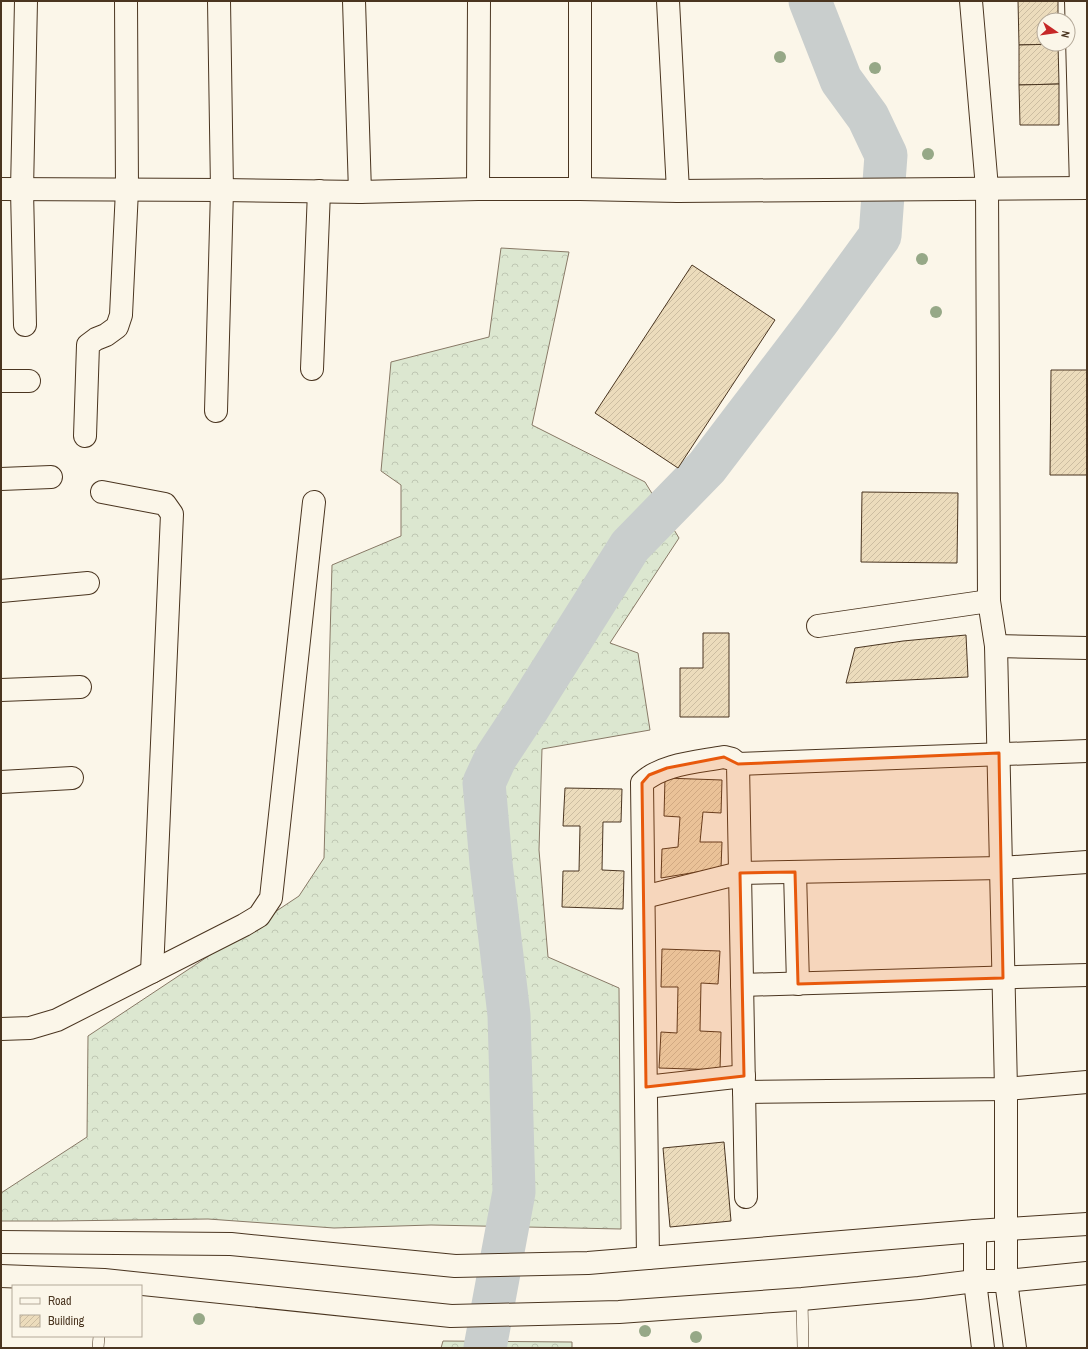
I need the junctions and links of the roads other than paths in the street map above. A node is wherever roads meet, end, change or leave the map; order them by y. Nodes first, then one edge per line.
1 (26, 1) edge
2 (126, 1) edge
3 (219, 1) edge
4 (354, 1) edge
5 (479, 1) edge
6 (580, 1) edge
7 (668, 1) edge
8 (971, 1) edge
9 (1076, 1) edge
10 (987, 188) junction
11 (1084, 188) edge
12 (12, 189) edge
13 (478, 189) junction
14 (580, 189) junction
15 (127, 190) junction
16 (222, 190) junction
17 (319, 191) junction
18 (678, 191) junction
19 (360, 192) junction
20 (25, 325) dead end
21 (312, 369) dead end
22 (1, 381) edge
23 (29, 381) dead end
24 (216, 411) dead end
25 (85, 436) dead end
26 (51, 476) dead end
27 (1, 479) edge
28 (102, 492) dead end
29 (314, 502) dead end
30 (88, 583) dead end
31 (1, 591) edge
32 (989, 601) junction
33 (818, 626) dead end
34 (996, 646) junction
35 (1087, 648) edge
36 (80, 687) dead end
37 (1, 690) edge
38 (1087, 750) edge
39 (999, 753) junction
40 (738, 764) junction
41 (72, 778) dead end
42 (1, 782) edge
43 (1087, 862) edge
44 (1001, 868) junction
45 (795, 872) junction
46 (740, 873) junction
47 (644, 897) junction
48 (152, 972) junction
49 (1087, 975) edge
50 (1003, 978) junction
51 (798, 984) junction
52 (742, 985) junction
53 (1, 1029) edge
54 (1087, 1082) edge
55 (744, 1084) junction
56 (646, 1087) junction
57 (1006, 1089) junction
58 (746, 1197) dead end
59 (1087, 1224) edge
60 (1007, 1229) junction
61 (975, 1231) junction
62 (1, 1242) edge
63 (648, 1258) junction
64 (1087, 1273) edge
65 (1, 1276) edge
66 (1006, 1280) junction
67 (975, 1281) junction
68 (104, 1283) edge
69 (125, 1285) edge
70 (142, 1287) edge
71 (802, 1298) junction
72 (99, 1337) edge
73 (98, 1348) edge
74 (803, 1348) edge
75 (983, 1348) edge
76 (1015, 1348) edge

1 - 12 street
2 - 15 street
3 - 16 street
4 - 19 street
5 - 13 street
6 - 14 street
7 - 18 street
8 - 10 street
9 - 11 street
10 - 11 street
10 - 18 street
10 - 32 street
12 - 15 street
12 - 20 street
13 - 14 street
13 - 19 street
14 - 18 street
15 - 16 street
15 - 25 street
16 - 17 street
16 - 24 street
17 - 19 street
17 - 21 street
22 - 23 street
26 - 27 street
28 - 48 street
29 - 48 street
30 - 31 street
32 - 33 street
32 - 34 street
34 - 35 street
34 - 39 street
36 - 37 street
38 - 39 street
39 - 40 street
39 - 44 street
40 - 46 street
40 - 47 street
41 - 42 street
43 - 44 street
44 - 45 street
44 - 50 street
45 - 46 street
45 - 51 street
46 - 47 street
46 - 52 street
47 - 56 street
48 - 53 street
49 - 50 street
50 - 51 street
50 - 57 street
51 - 52 street
52 - 55 street
54 - 57 street
55 - 56 street
55 - 57 street
55 - 58 street
56 - 63 street
57 - 60 street
59 - 60 street
60 - 61 street
60 - 66 street
61 - 63 street
61 - 67 street
62 - 63 street
64 - 66 street
65 - 68 street
66 - 67 street
66 - 76 street
67 - 71 street
67 - 75 street
68 - 69 street
70 - 71 street
71 - 74 lane
72 - 73 lane

